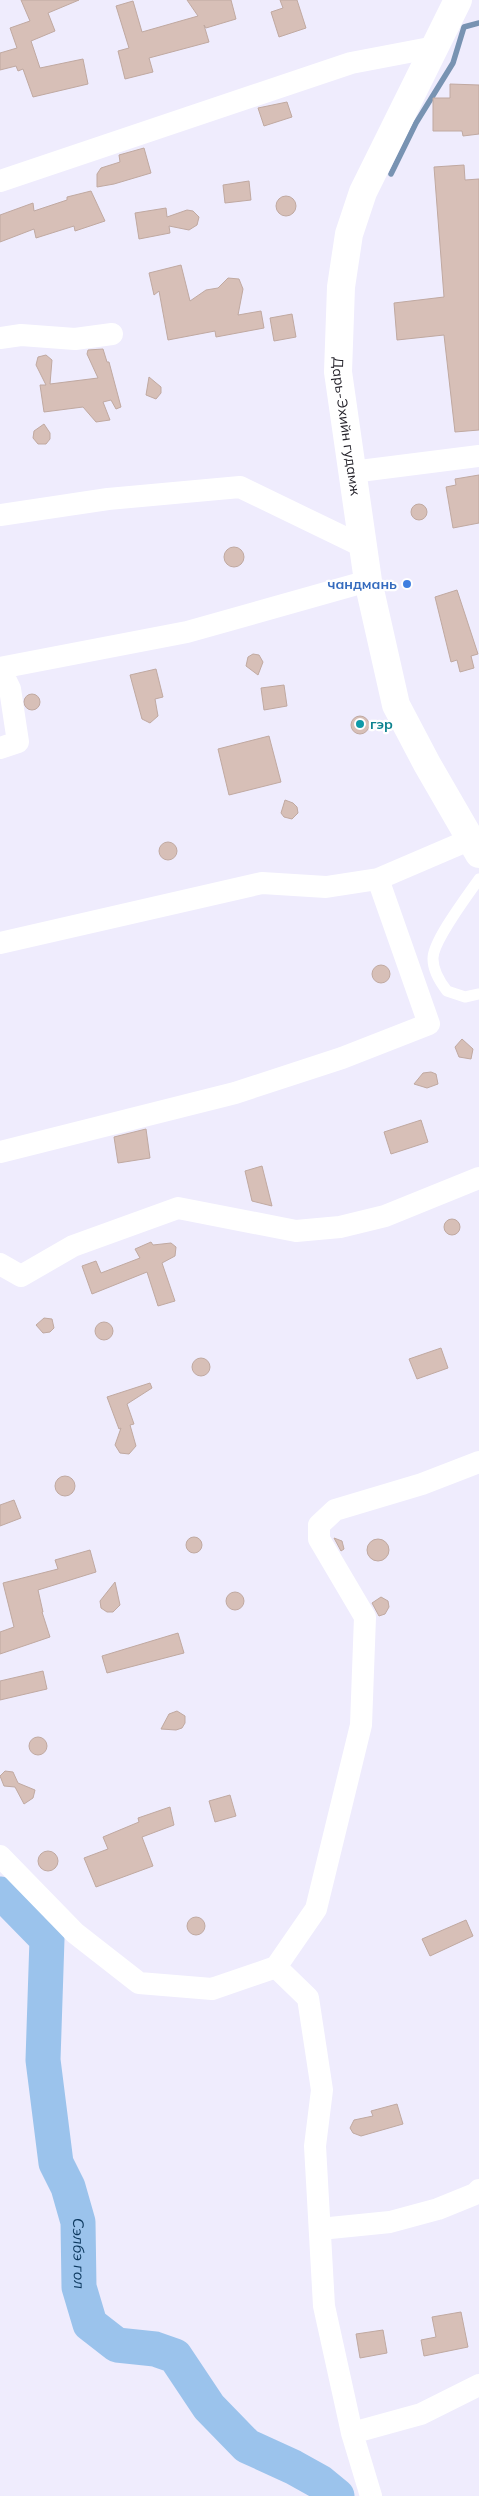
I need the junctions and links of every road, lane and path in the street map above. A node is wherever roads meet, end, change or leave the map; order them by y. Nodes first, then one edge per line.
1 (458, 0) edge
2 (435, 46) junction
3 (0, 181) edge
4 (112, 334) dead end
5 (0, 338) edge
6 (479, 456) edge
7 (352, 472) junction
8 (0, 515) edge
9 (362, 546) junction
10 (368, 581) junction
11 (0, 668) edge
12 (0, 748) edge
13 (474, 847) edge
14 (479, 879) edge
15 (378, 880) junction
16 (0, 943) edge
17 (479, 994) edge
18 (0, 1152) edge
19 (479, 1178) edge
20 (0, 1264) edge
21 (479, 1462) edge
22 (0, 1856) edge
23 (276, 1967) junction
24 (479, 2190) edge
25 (320, 2229) junction
26 (479, 2386) edge
27 (352, 2433) junction
28 (371, 2496) edge

1 - 2 main road, Дарь-Эхийн гудамж
2 - 3 street
2 - 7 main road, Дарь-Эхийн гудамж
4 - 5 street
6 - 7 street
7 - 9 main road, Дарь-Эхийн гудамж
8 - 9 street
9 - 10 main road, Дарь-Эхийн гудамж
10 - 11 street
10 - 13 main road, Дарь-Эхийн гудамж
11 - 12 street
13 - 15 street
14 - 17 lane
15 - 16 street
15 - 18 street
19 - 20 street
21 - 23 street
22 - 23 street
23 - 25 street
24 - 25 street
25 - 27 street
26 - 27 street
27 - 28 street

